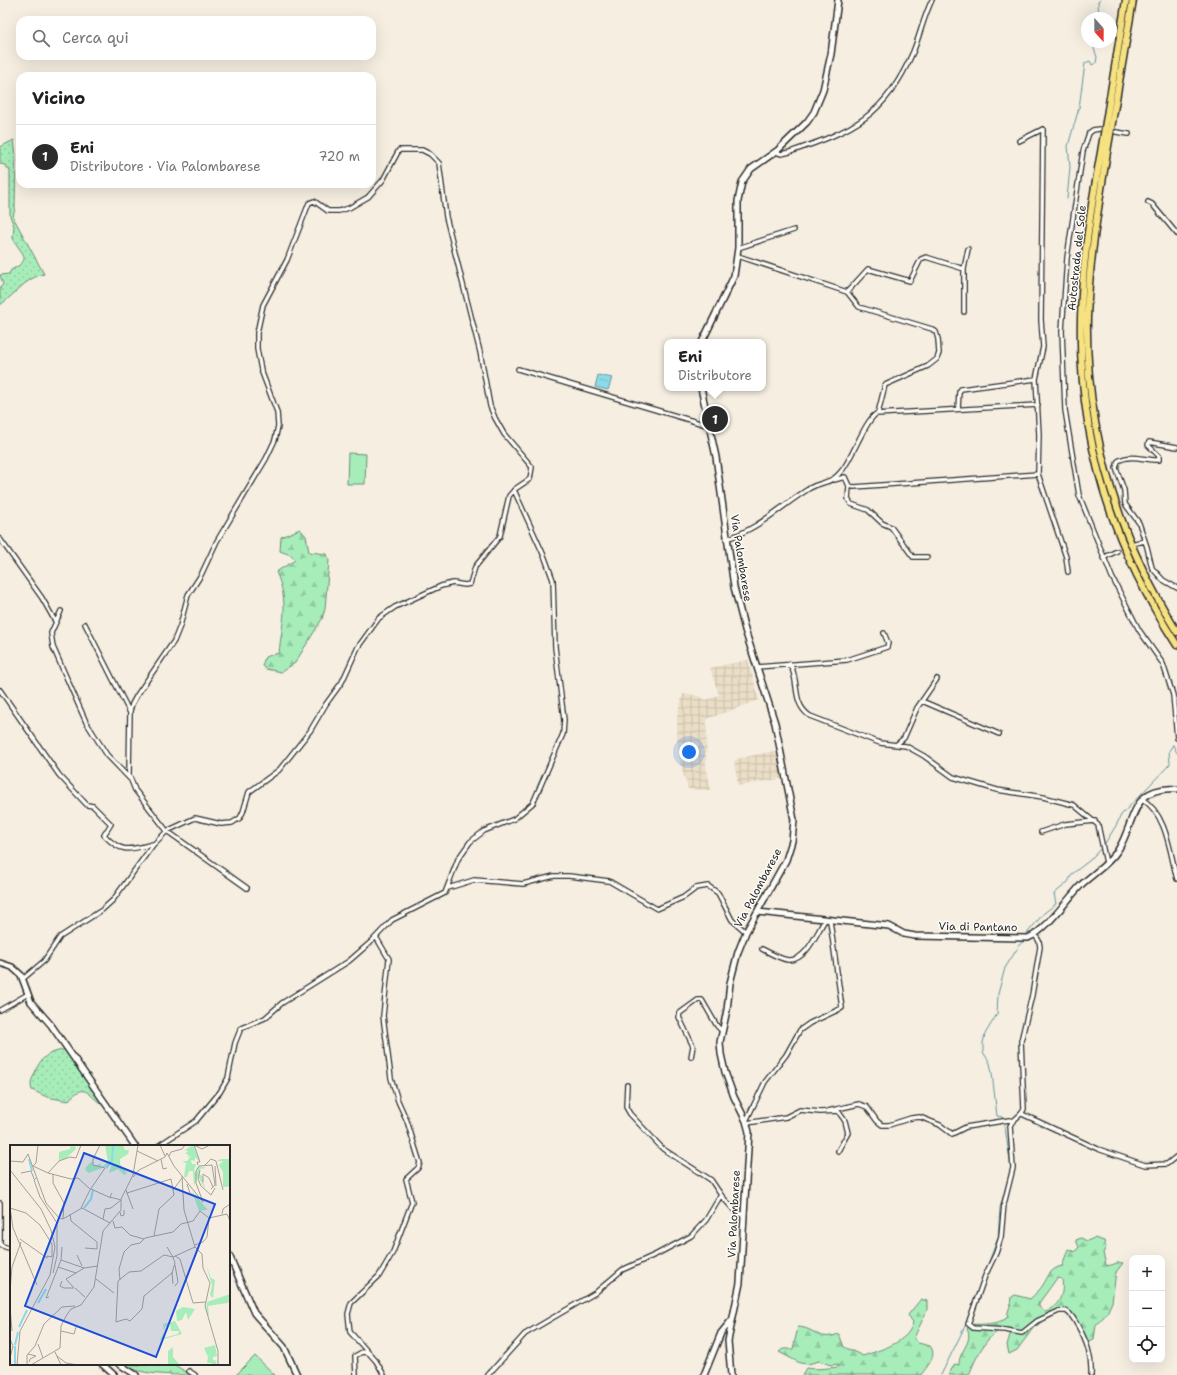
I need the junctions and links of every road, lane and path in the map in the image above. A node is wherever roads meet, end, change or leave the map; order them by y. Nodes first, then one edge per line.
1 (838, 0) edge
2 (932, 0) edge
3 (1126, 0) edge
4 (1133, 0) edge
5 (1099, 129) dead end
6 (1116, 132) dead end
7 (1129, 134) dead end
8 (1019, 141) dead end
9 (776, 152) junction
10 (1148, 202) dead end
11 (794, 230) dead end
12 (1177, 234) edge
13 (738, 248) junction
14 (968, 249) dead end
15 (738, 256) junction
16 (964, 269) junction
17 (847, 292) junction
18 (964, 312) dead end
19 (704, 339) edge
20 (518, 369) dead end
21 (1036, 379) junction
22 (702, 391) edge
23 (1038, 405) junction
24 (958, 409) junction
25 (878, 413) junction
26 (710, 426) junction
27 (1177, 447) edge
28 (1038, 474) junction
29 (831, 481) junction
30 (849, 486) junction
31 (514, 490) junction
32 (0, 539) edge
33 (726, 539) junction
34 (1145, 540) junction
35 (1135, 543) tunnel mouth
36 (1117, 551) tunnel mouth
37 (926, 557) dead end
38 (1103, 558) junction
39 (1068, 572) dead end
40 (1177, 588) edge
41 (61, 610) dead end
42 (56, 621) junction
43 (85, 624) dead end
44 (1177, 632) edge
45 (884, 634) dead end
46 (1177, 645) edge
47 (790, 664) junction
48 (757, 667) junction
49 (937, 679) dead end
50 (0, 690) edge
51 (922, 701) junction
52 (130, 714) junction
53 (999, 734) dead end
54 (1177, 738) edge
55 (897, 744) junction
56 (130, 779) junction
57 (1177, 789) edge
58 (1142, 799) junction
59 (1095, 821) junction
60 (167, 831) junction
61 (1041, 832) dead end
62 (154, 843) junction
63 (1106, 863) junction
64 (1177, 879) edge
65 (247, 888) dead end
66 (448, 888) junction
67 (758, 912) junction
68 (827, 920) junction
69 (746, 932) junction
70 (1035, 934) junction
71 (376, 937) junction
72 (762, 949) dead end
73 (0, 963) edge
74 (24, 978) junction
75 (28, 994) junction
76 (0, 1010) edge
77 (722, 1031) junction
78 (691, 1056) dead end
79 (627, 1085) dead end
80 (828, 1111) junction
81 (1022, 1114) junction
82 (1013, 1121) junction
83 (747, 1122) junction
84 (134, 1145) edge
85 (160, 1145) edge
86 (838, 1151) dead end
87 (1177, 1156) edge
88 (721, 1194) junction
89 (0, 1203) edge
90 (744, 1216) junction
91 (0, 1245) edge
92 (10, 1249) edge
93 (230, 1257) edge
94 (731, 1322) junction
95 (369, 1353) junction
96 (103, 1365) edge
97 (121, 1365) edge
98 (189, 1371) dead end
99 (114, 1375) edge
100 (136, 1375) edge
101 (195, 1375) edge
102 (297, 1375) edge
103 (356, 1375) edge
104 (384, 1375) edge
105 (488, 1375) edge
106 (704, 1375) edge
107 (731, 1375) edge
108 (1091, 1375) edge

1 - 9 main road
2 - 9 street
3 - 46 highway, Autostrada del Sole
4 - 44 highway, Autostrada del Sole
5 - 38 street
6 - 7 street
8 - 21 street
9 - 13 main road
10 - 12 street
11 - 13 street
13 - 15 main road
14 - 16 street
15 - 17 street
15 - 19 main road
16 - 17 street
16 - 18 street
17 - 25 street
20 - 26 street
21 - 23 street
21 - 24 street
22 - 26 main road, Via Palombarese
23 - 24 street
23 - 28 street
24 - 25 street
25 - 29 street
26 - 33 main road, Via Palombarese
27 - 34 street
28 - 30 street
28 - 39 street
29 - 30 street
29 - 33 street
30 - 37 street
31 - 52 street
31 - 60 street
31 - 66 street
32 - 42 street
33 - 48 main road, Via Palombarese
34 - 35 street
34 - 40 street
36 - 38 street
38 - 54 street
41 - 42 street
42 - 56 street
43 - 52 street
45 - 47 street
47 - 48 street
47 - 55 street
48 - 67 main road, Via Palombarese
49 - 51 street
50 - 62 street
51 - 53 street
51 - 55 street
52 - 56 street
55 - 59 street
56 - 60 street
57 - 58 main road
58 - 63 main road
58 - 64 street
59 - 61 street
59 - 63 street
60 - 62 street
60 - 65 street
62 - 74 street
63 - 70 main road
66 - 69 street
66 - 71 street
67 - 68 main road, Via di Pantano
67 - 69 main road, Via Palombarese
68 - 70 main road, Via di Pantano
68 - 72 street
68 - 83 street
69 - 77 main road, Via Palombarese
70 - 81 street
71 - 85 street
71 - 95 street
73 - 74 main road
74 - 75 main road
75 - 76 street
75 - 84 main road
77 - 78 street
77 - 83 main road, Via Palombarese
79 - 88 street
80 - 82 street
80 - 83 street
80 - 86 street
81 - 82 street
81 - 87 street
82 - 108 street
83 - 90 main road, Via Palombarese
88 - 90 street
88 - 105 street
89 - 91 street
90 - 94 main road, Via Palombarese
91 - 92 street
93 - 102 main road
94 - 106 main road
94 - 107 main road, Via Palombarese
95 - 103 street
95 - 104 street
96 - 99 main road
97 - 100 main road
98 - 101 street

